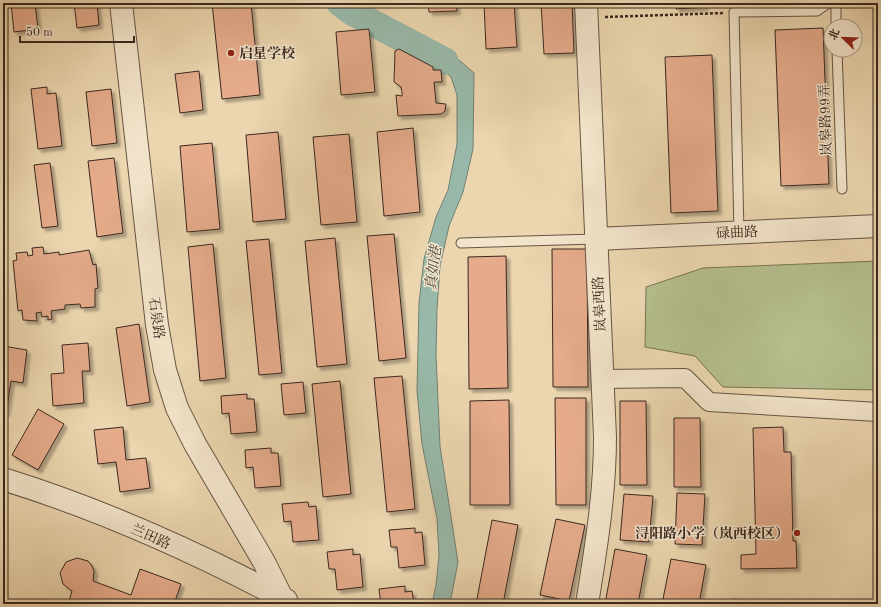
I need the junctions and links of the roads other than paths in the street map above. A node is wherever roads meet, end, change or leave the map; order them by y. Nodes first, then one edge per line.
1 (121, 3) edge
2 (828, 3) edge
3 (836, 3) edge
4 (586, 10) edge
5 (836, 18) edge
6 (837, 58) edge
7 (842, 189) dead end
8 (878, 226) edge
9 (739, 232) junction
10 (596, 239) junction
11 (461, 243) dead end
12 (602, 379) junction
13 (878, 412) edge
14 (3, 479) edge
15 (287, 602) edge
16 (587, 604) edge

1 - 15 street, 石泉路
2 - 9 lane
3 - 5 lane
4 - 10 street, 岚皋西路
6 - 7 lane, 岚皋路99弄
8 - 9 street, 碌曲路
9 - 10 street, 碌曲路
10 - 11 lane
10 - 12 street, 岚皋西路
12 - 13 street
12 - 16 street, 岚皋西路
14 - 15 street, 兰田路

